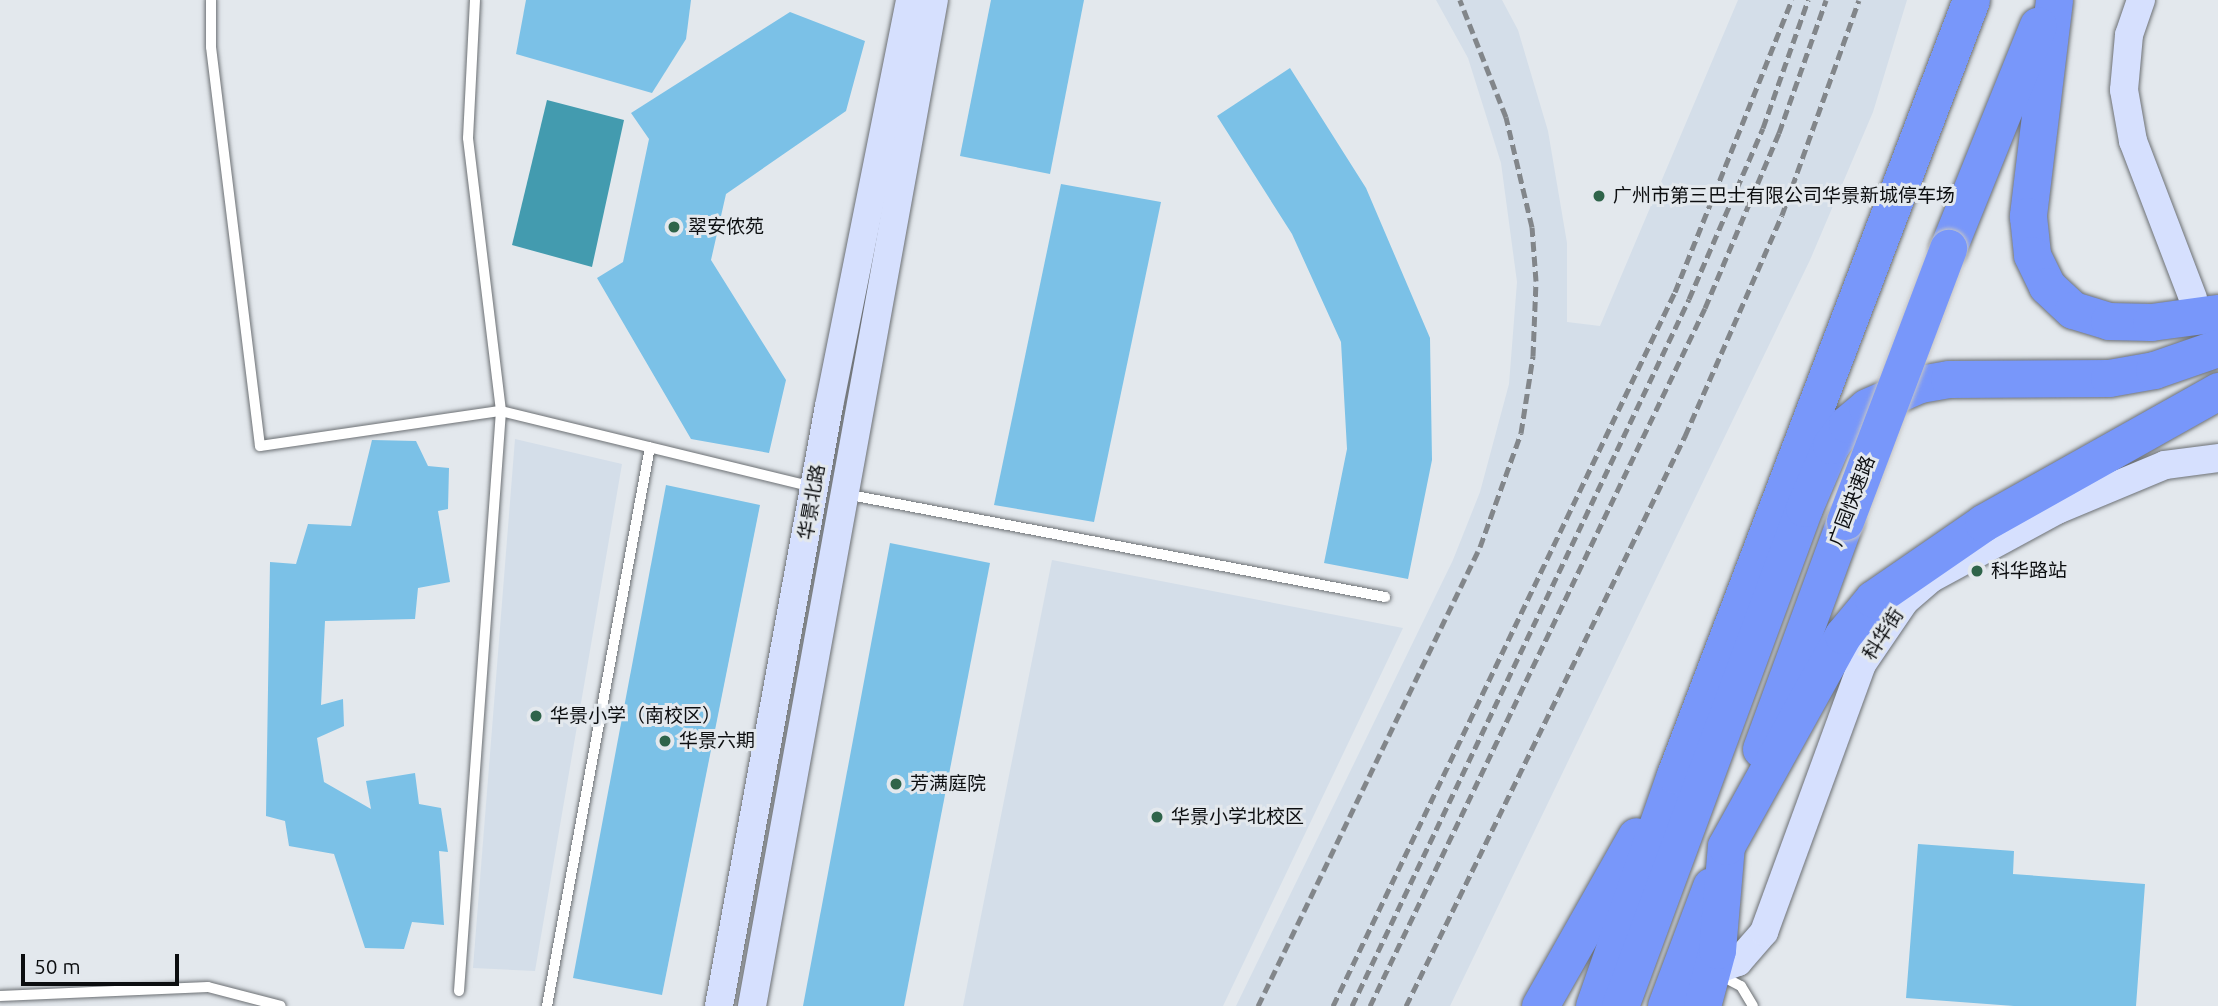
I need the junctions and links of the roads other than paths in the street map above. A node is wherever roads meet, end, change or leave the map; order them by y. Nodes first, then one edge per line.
1 (211, 0) edge
2 (475, 0) edge
3 (910, 0) edge
4 (934, 0) edge
5 (1971, 0) edge
6 (2052, 0) edge
7 (2141, 0) edge
8 (2210, 306) edge
9 (2211, 352) edge
10 (2218, 391) edge
11 (501, 411) junction
12 (650, 447) junction
13 (2218, 458) edge
14 (814, 487) junction
15 (845, 494) junction
16 (1385, 597) dead end
17 (1675, 775) junction
18 (1726, 846) junction
19 (1713, 971) junction
20 (459, 991) dead end
21 (0, 996) edge
22 (281, 1006) edge
23 (547, 1006) edge
24 (719, 1006) edge
25 (752, 1006) edge
26 (1540, 1006) edge
27 (1594, 1006) edge
28 (1620, 1006) edge
29 (1666, 1006) edge
30 (1702, 1006) edge
31 (1753, 1006) edge

1 - 11 lane
2 - 11 lane
3 - 14 street, 华景北路
4 - 15 street, 华景北路
5 - 17 highway
6 - 8 highway
6 - 18 highway, 广园快速路, bridge
7 - 8 street
8 - 9 highway
9 - 28 highway
10 - 18 highway
11 - 12 lane
11 - 20 lane
12 - 14 lane
12 - 23 lane
13 - 19 street, 科华街
14 - 24 street, 华景北路
15 - 16 lane
15 - 25 street, 华景北路
17 - 26 highway
17 - 27 highway
18 - 19 highway
18 - 29 highway, 广园快速路
19 - 30 highway
19 - 31 lane
21 - 22 lane

